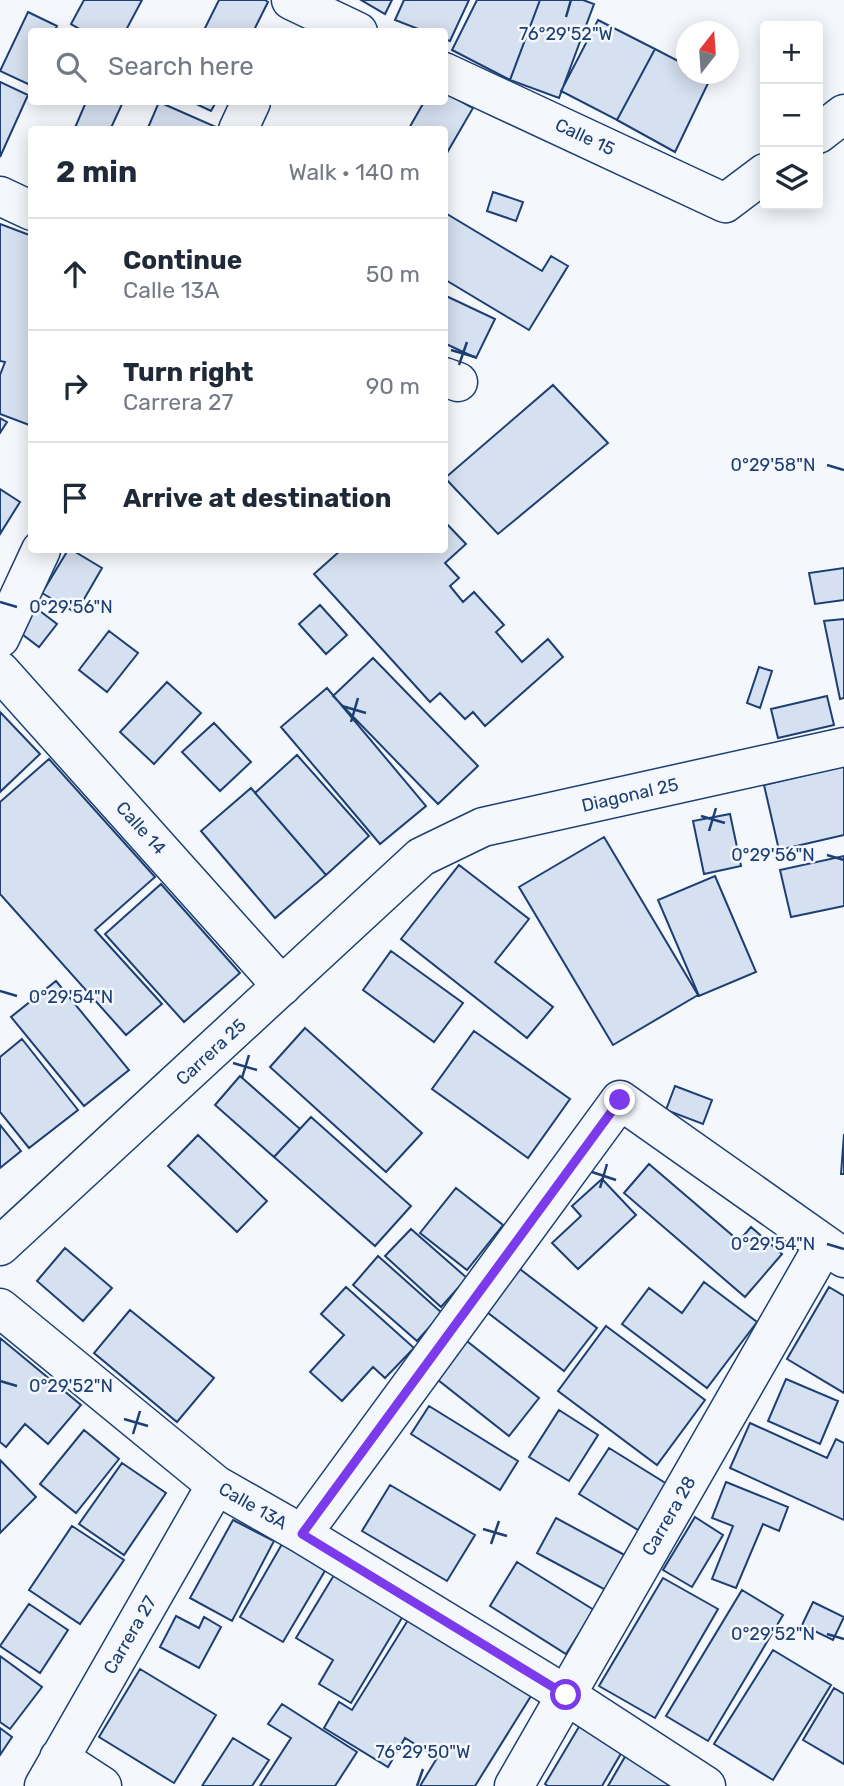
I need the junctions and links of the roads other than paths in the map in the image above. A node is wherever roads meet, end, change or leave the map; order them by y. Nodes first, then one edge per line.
1 (293, 9) edge
2 (347, 28) edge
3 (448, 74) edge
4 (250, 105) edge
5 (844, 114) edge
6 (240, 126) edge
7 (823, 130) edge
8 (760, 177) edge
9 (0, 196) edge
10 (28, 209) edge
11 (40, 553) edge
12 (0, 638) edge
13 (0, 671) edge
14 (844, 747) edge
15 (421, 857) joint
16 (282, 986) junction
17 (0, 1245) edge
18 (834, 1252) edge
19 (0, 1308) edge
20 (216, 1485) junction
21 (302, 1534) junction
22 (566, 1695) junction
23 (52, 1772) edge
24 (102, 1786) edge
25 (514, 1786) edge
26 (706, 1786) edge

1 - 2 street
3 - 8 street, Calle 15
4 - 6 street
5 - 7 street
9 - 10 street
11 - 12 street
13 - 16 street, Calle 14
14 - 15 street, Diagonal 25
15 - 16 street, Carrera 25
16 - 17 street, Carrera 25
18 - 21 street
18 - 22 street, Carrera 28
19 - 20 street, Calle 13A
20 - 21 street, Calle 13A
20 - 23 street, Carrera 27
21 - 22 street, Calle 13A
22 - 25 street, Carrera 28
22 - 26 street, Calle 13A
23 - 24 street

